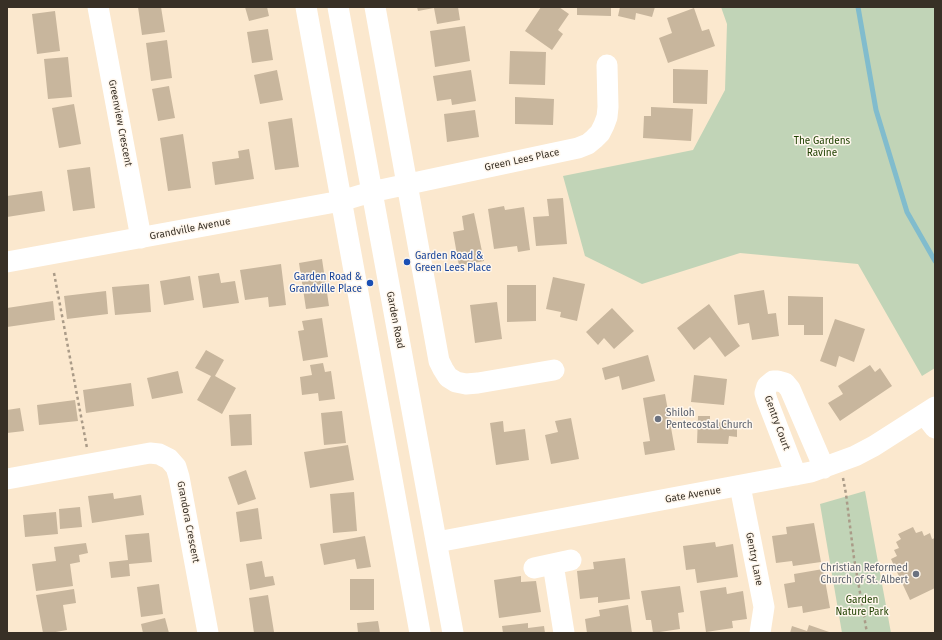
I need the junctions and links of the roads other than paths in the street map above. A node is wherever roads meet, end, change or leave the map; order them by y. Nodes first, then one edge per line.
1 (98, 7) edge
2 (306, 7) edge
3 (338, 7) edge
4 (375, 7) edge
5 (607, 64) dead end
6 (407, 186) junction
7 (372, 192) junction
8 (341, 201) junction
9 (141, 238) junction
10 (7, 262) edge
11 (554, 370) dead end
12 (931, 416) edge
13 (832, 465) junction
14 (796, 475) junction
15 (7, 479) edge
16 (740, 486) junction
17 (437, 542) junction
18 (553, 564) dead end
19 (208, 633) edge
20 (420, 633) edge
21 (453, 633) edge
22 (564, 633) edge
23 (760, 633) edge

1 - 9 street, Greenview Crescent
2 - 8 street
3 - 7 street, Garden Road
4 - 6 street
5 - 6 street, Green Lees Place
6 - 7 street, Green Lees Place
6 - 11 street
7 - 8 street, Grandville Avenue
7 - 17 street, Garden Road
8 - 9 street, Grandville Avenue
8 - 20 street
9 - 10 street, Grandville Avenue
12 - 13 street, Gate Avenue
13 - 14 street, Gate Avenue
13 - 14 street, Gentry Court
14 - 16 street, Gate Avenue
15 - 19 street, Grandora Crescent
16 - 17 street, Gate Avenue
16 - 23 street, Gentry Lane
17 - 21 street, Garden Road
18 - 22 street

